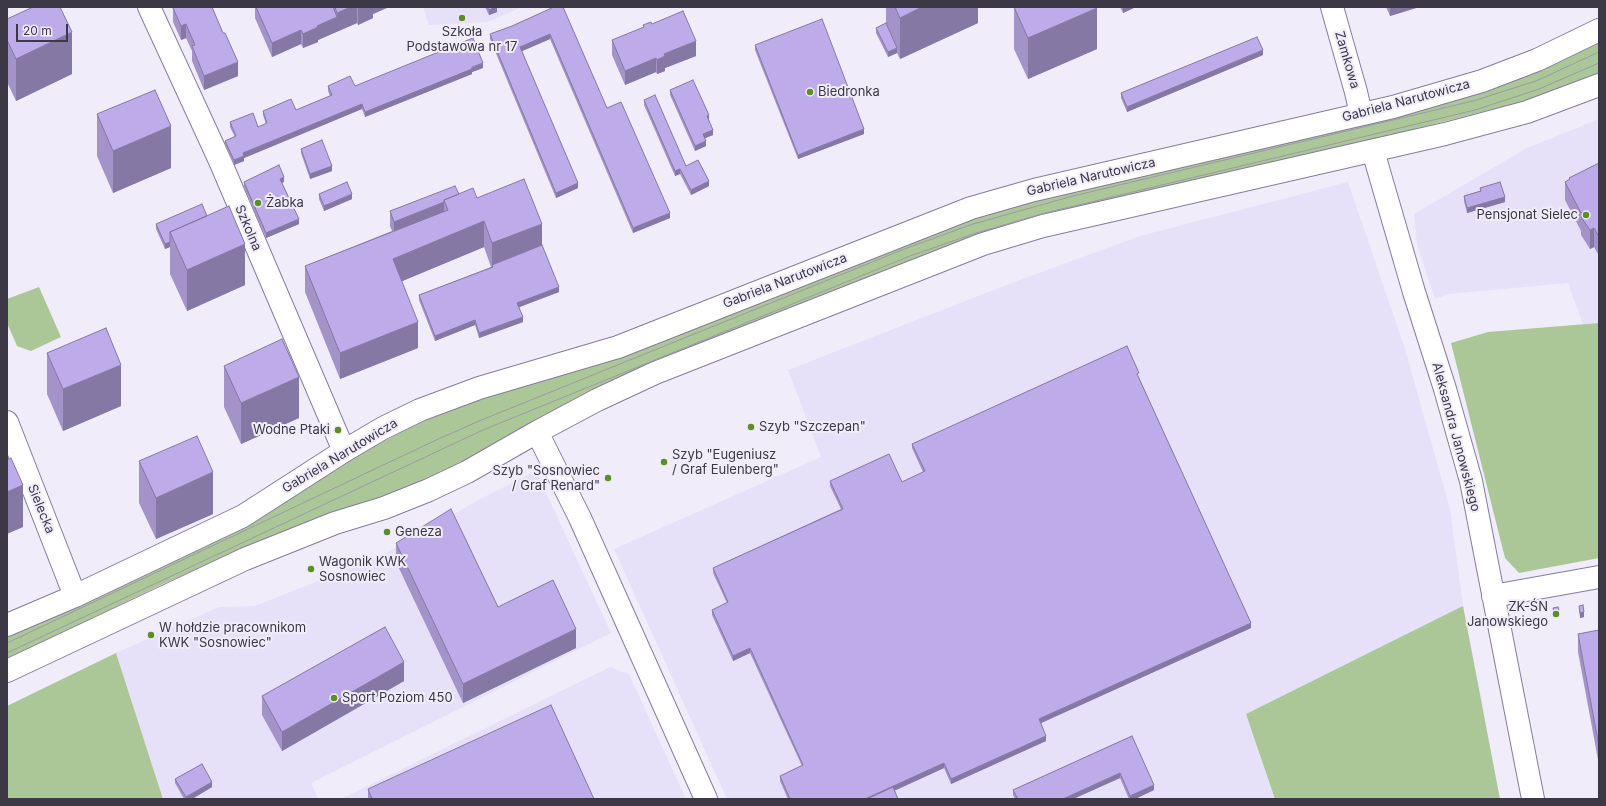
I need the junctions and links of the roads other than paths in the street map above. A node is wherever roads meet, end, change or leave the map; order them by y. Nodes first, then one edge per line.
1 (149, 7) edge
2 (1332, 7) edge
3 (1599, 30) edge
4 (1599, 84) edge
5 (1361, 114) junction
6 (1373, 151) junction
7 (7, 422) edge
8 (537, 432) junction
9 (344, 451) junction
10 (1599, 577) edge
11 (75, 596) junction
12 (1493, 596) junction
13 (7, 625) edge
14 (7, 671) edge
15 (706, 799) edge
16 (1533, 799) edge

1 - 9 street, Szkolna
2 - 5 street, Zamkowa
3 - 5 street, Gabriela Narutowicza
4 - 6 street
5 - 9 street, Gabriela Narutowicza
6 - 8 street
6 - 12 street, Aleksandra Janowskiego
7 - 11 street, Sielecka
8 - 14 street
8 - 15 street
9 - 11 street, Gabriela Narutowicza
10 - 12 street
11 - 13 street, Gabriela Narutowicza
12 - 16 street, Aleksandra Janowskiego

